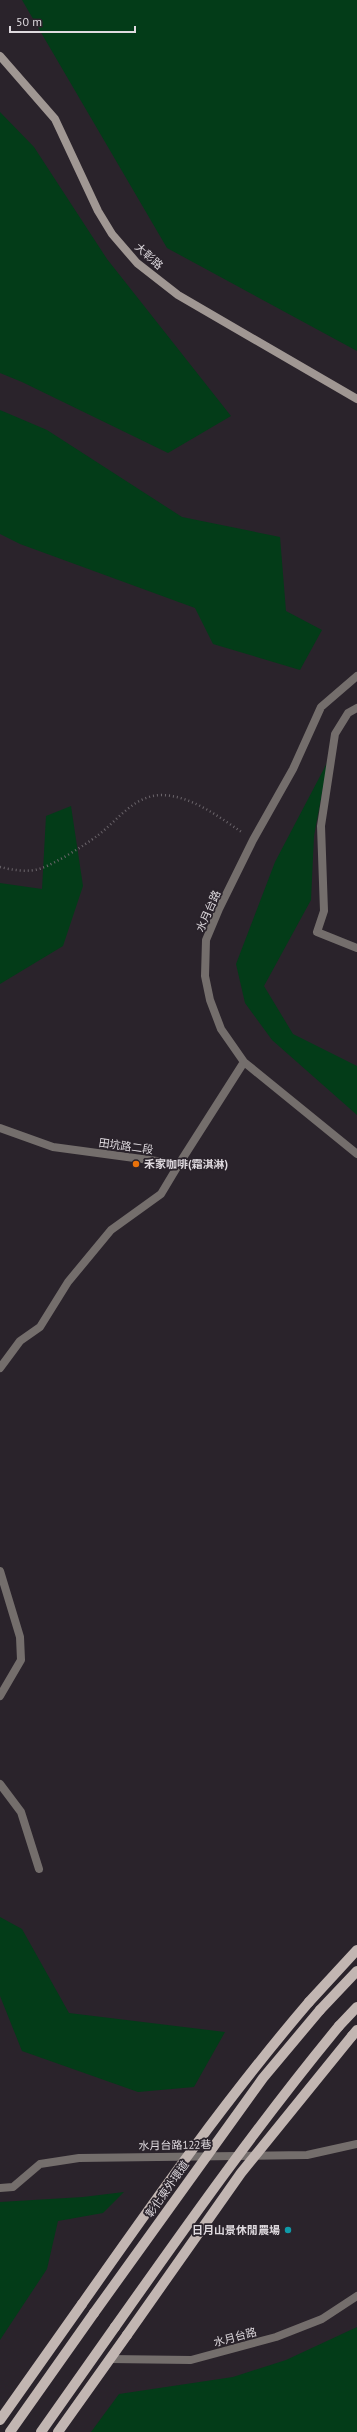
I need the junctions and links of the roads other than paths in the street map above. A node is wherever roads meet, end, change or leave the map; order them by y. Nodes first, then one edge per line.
1 (0, 56) edge
2 (357, 398) edge
3 (357, 676) edge
4 (357, 708) edge
5 (357, 948) edge
6 (244, 1062) junction
7 (0, 1128) edge
8 (357, 1154) edge
9 (179, 1164) junction
10 (0, 1368) edge
11 (0, 1571) edge
12 (0, 1696) edge
13 (0, 1784) edge
14 (39, 1869) dead end
15 (357, 1950) edge
16 (357, 1971) edge
17 (357, 2007) edge
18 (354, 2033) edge
19 (357, 2144) edge
20 (0, 2188) edge
21 (357, 2296) edge
22 (110, 2359) junction
23 (0, 2420) edge
24 (10, 2432) edge
25 (41, 2432) edge
26 (58, 2432) edge

1 - 2 main road, 大彰路
3 - 6 street, 水月台路
4 - 5 street
6 - 8 street, 水月台路
6 - 9 street
7 - 9 street, 田坑路二段
9 - 10 street
11 - 12 street
13 - 14 street
15 - 23 main road, bridge
16 - 24 main road, 彰化東外環道, bridge
17 - 25 main road, bridge
18 - 22 main road, bridge
19 - 20 street, 水月台路122巷
21 - 22 street, 水月台路
22 - 26 main road

